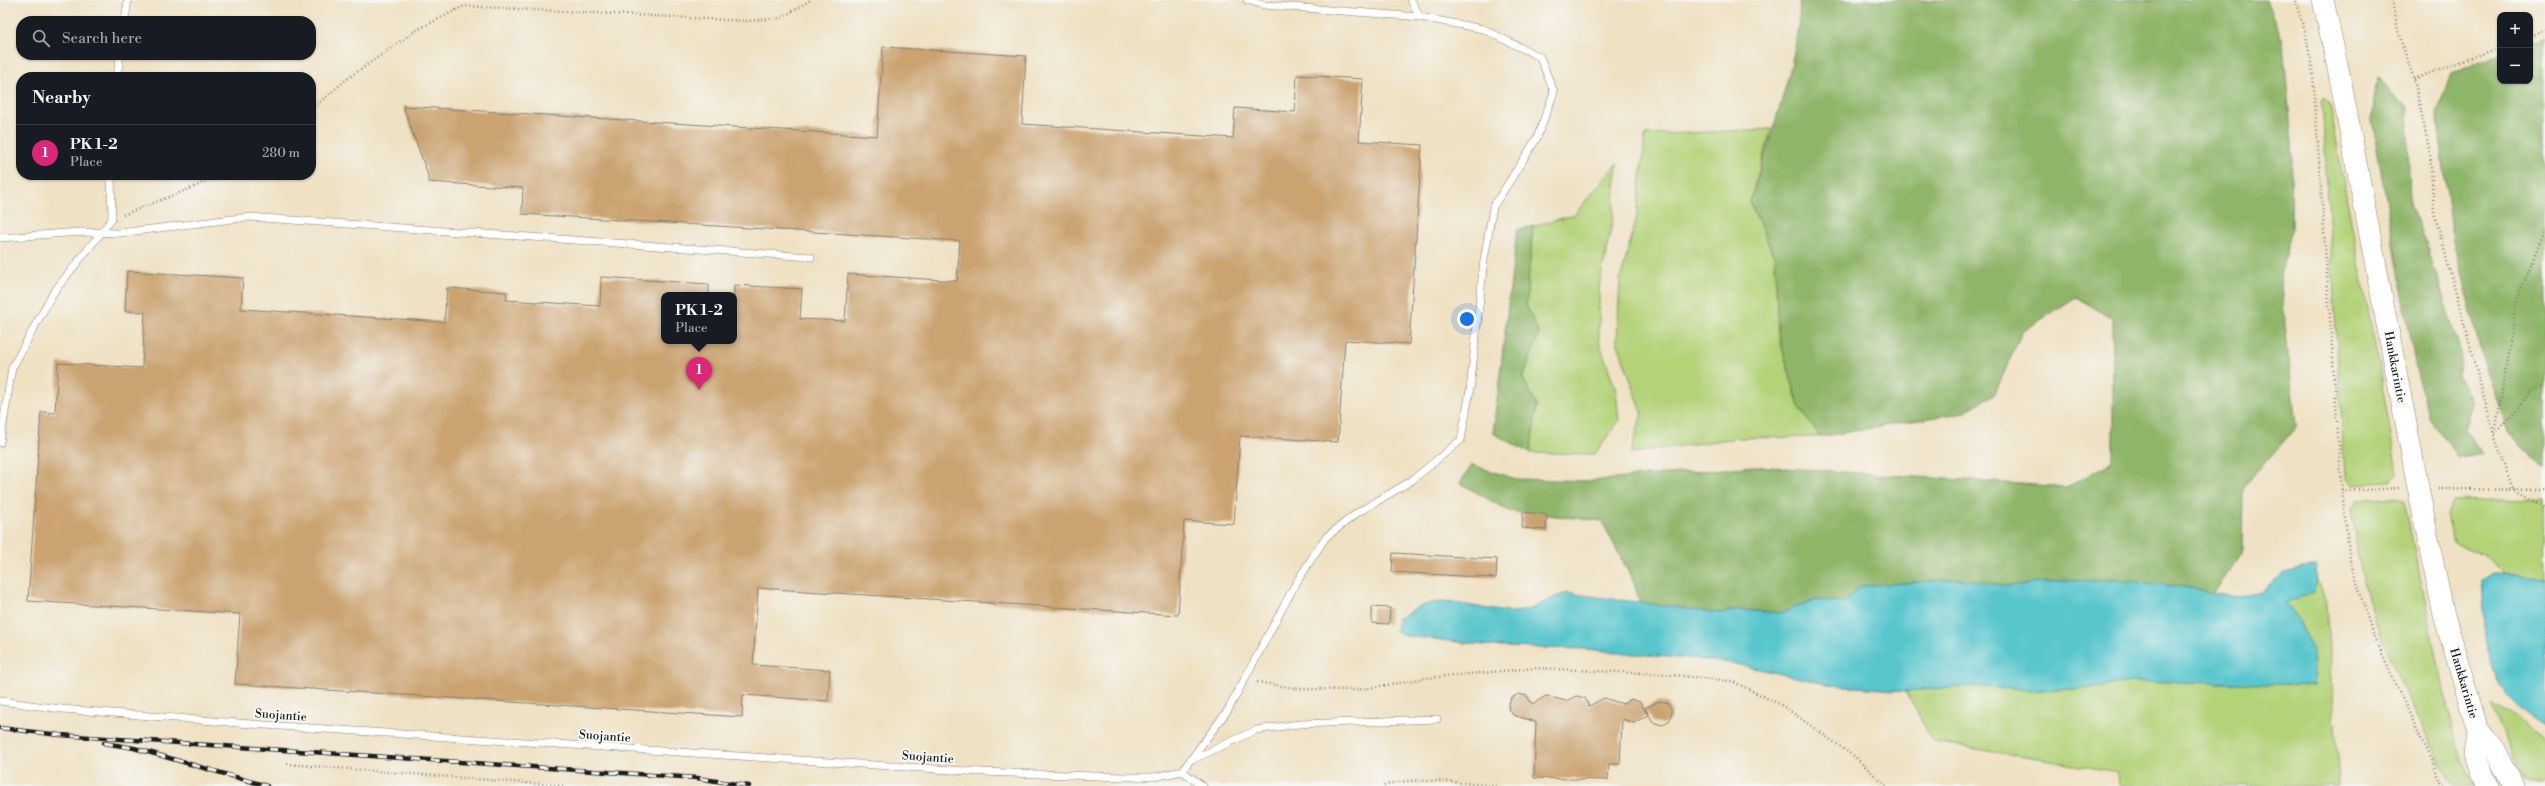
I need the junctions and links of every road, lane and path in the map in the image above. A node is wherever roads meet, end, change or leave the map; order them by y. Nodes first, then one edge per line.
1 (128, 0) edge
2 (811, 0) edge
3 (1247, 0) edge
4 (1411, 0) edge
5 (2296, 0) edge
6 (2323, 0) edge
7 (2392, 0) edge
8 (125, 16) edge
9 (1420, 17) junction
10 (2545, 30) edge
11 (2533, 35) edge
12 (2497, 48) edge
13 (119, 60) edge
14 (118, 72) edge
15 (2414, 79) junction
16 (316, 106) edge
17 (111, 180) edge
18 (2545, 228) edge
19 (100, 233) junction
20 (0, 238) edge
21 (811, 257) dead end
22 (2545, 385) edge
23 (2494, 435) junction
24 (0, 443) edge
25 (2400, 488) dead end
26 (2434, 489) dead end
27 (2514, 490) junction
28 (2545, 490) edge
29 (2342, 491) junction
30 (2545, 509) edge
31 (1246, 678) junction
32 (0, 701) edge
33 (1437, 719) dead end
34 (2478, 731) junction
35 (1191, 760) junction
36 (287, 764) dead end
37 (1182, 770) junction
38 (564, 786) edge
39 (1203, 786) edge
40 (1384, 786) edge
41 (1497, 786) edge
42 (1886, 786) edge
43 (2443, 786) edge
44 (2488, 786) edge
45 (2512, 786) edge

1 - 8 lane
2 - 16 path
3 - 9 lane
4 - 9 lane
5 - 29 path
6 - 34 main road, Hankkarintie
7 - 15 path
9 - 31 lane
10 - 11 path
12 - 15 path
13 - 14 lane
15 - 23 path
17 - 19 lane
18 - 23 path
19 - 20 lane
19 - 21 lane
19 - 24 lane
22 - 23 path
23 - 27 path
25 - 29 path
26 - 27 path
27 - 28 path
27 - 30 path
29 - 43 path
31 - 35 lane
31 - 42 path
32 - 37 lane, Suojantie
33 - 35 lane
34 - 44 main road, Hankkarintie
34 - 45 main road, Hankkarintie
35 - 37 lane
36 - 38 path
37 - 39 lane
40 - 41 path

